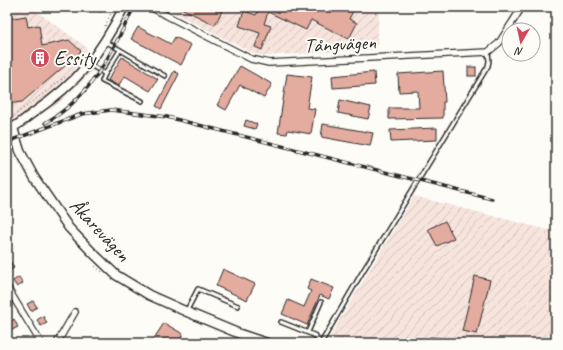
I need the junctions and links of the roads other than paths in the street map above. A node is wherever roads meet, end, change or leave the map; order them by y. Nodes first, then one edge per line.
1 (124, 7) edge
2 (150, 7) edge
3 (522, 7) edge
4 (105, 41) junction
5 (120, 50) junction
6 (488, 52) junction
7 (89, 64) junction
8 (106, 74) junction
9 (166, 76) dead end
10 (142, 101) dead end
11 (10, 129) edge
12 (7, 287) edge
13 (321, 302) dead end
14 (238, 306) dead end
15 (76, 312) dead end
16 (187, 312) junction
17 (281, 322) dead end
18 (308, 332) junction
19 (41, 343) edge
20 (57, 343) edge
21 (267, 343) edge
22 (321, 343) edge

1 - 4 street
2 - 6 street, Tångvägen
3 - 6 street
4 - 5 lane
4 - 7 street
5 - 8 lane
5 - 9 lane
6 - 22 lane
7 - 8 lane
7 - 11 street
8 - 10 lane
11 - 16 street, Åkarevägen
12 - 19 street
13 - 18 lane
14 - 16 lane
15 - 20 street
16 - 21 street, Åkarevägen
17 - 18 lane
18 - 22 lane

